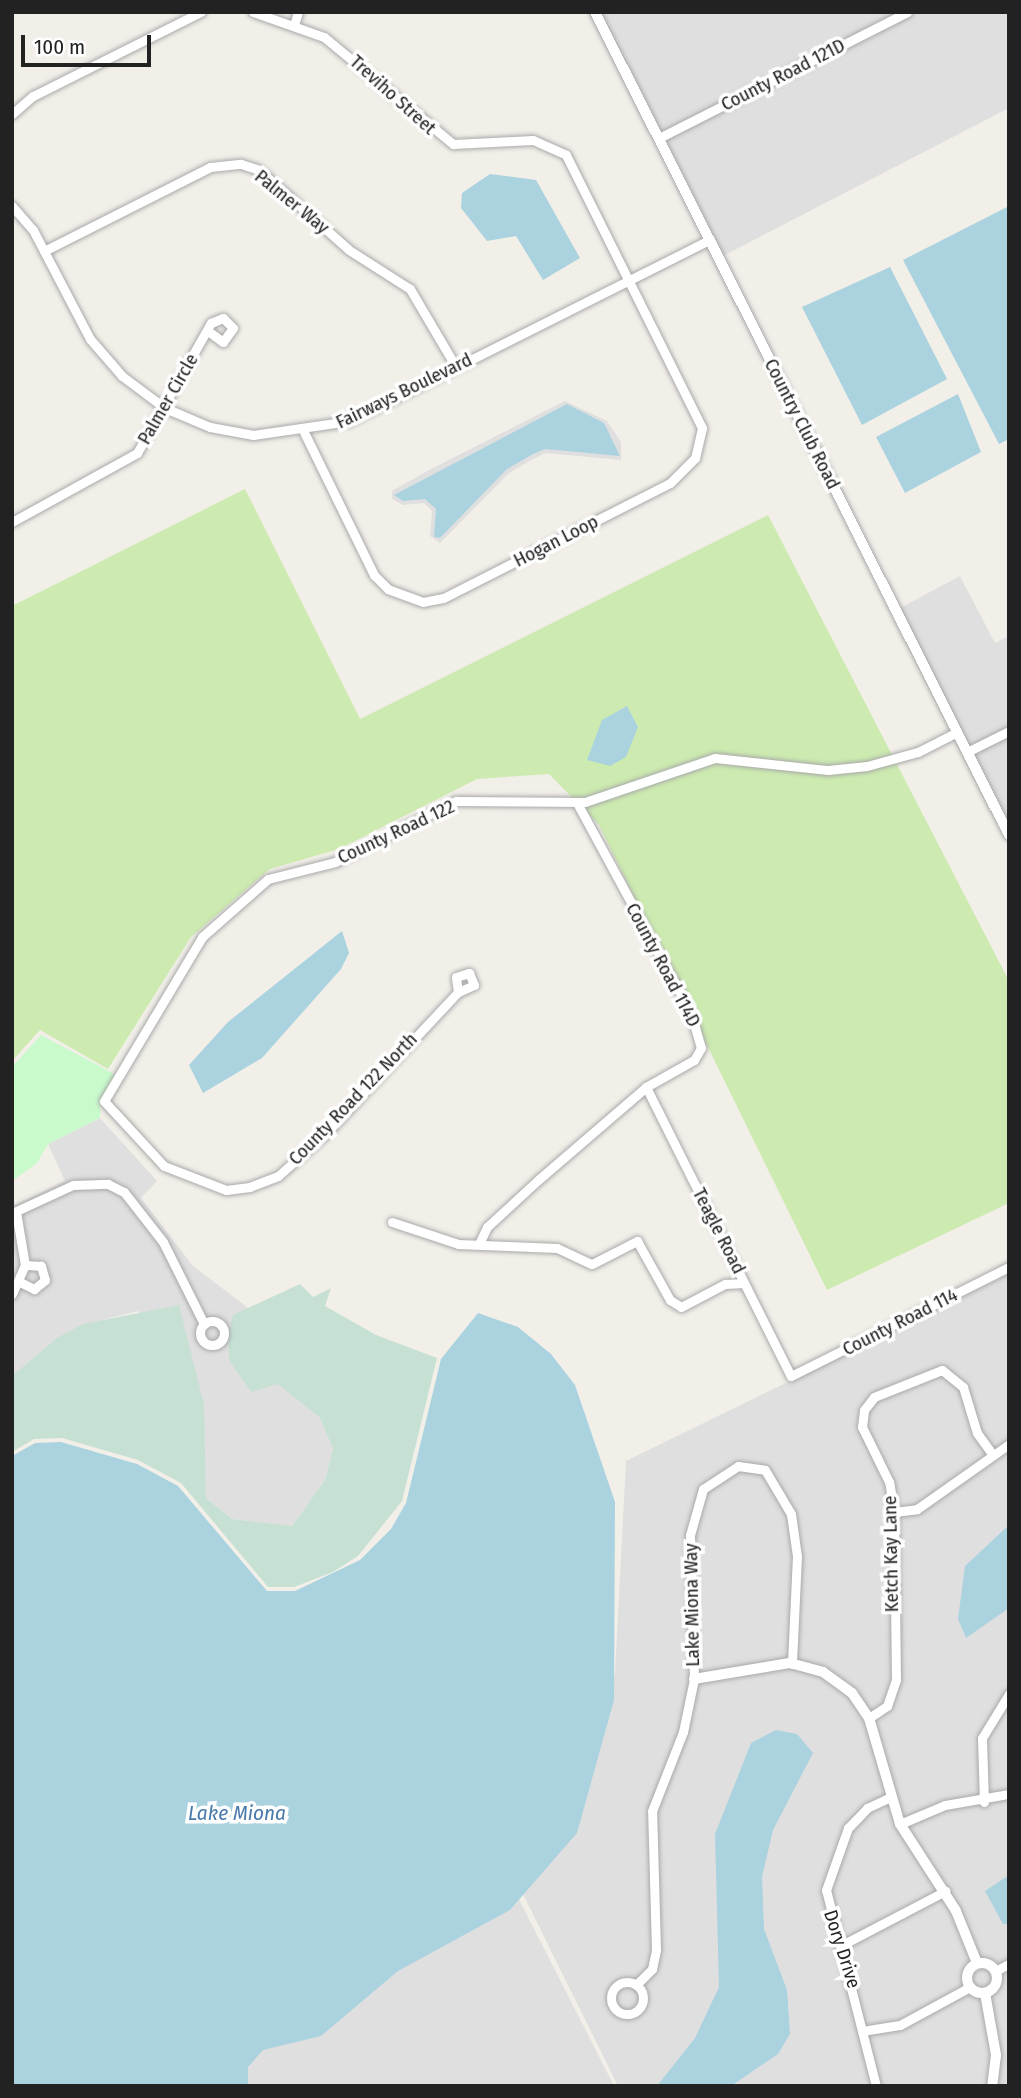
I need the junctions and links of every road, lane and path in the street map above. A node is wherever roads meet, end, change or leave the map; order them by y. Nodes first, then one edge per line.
1 (201, 12) edge
2 (253, 12) edge
3 (298, 12) edge
4 (595, 12) edge
5 (907, 12) edge
6 (294, 24) junction
7 (12, 114) edge
8 (659, 138) junction
9 (12, 206) edge
10 (709, 240) junction
11 (44, 251) junction
12 (631, 276) junction
13 (209, 332) dead end
14 (456, 367) junction
15 (165, 408) junction
16 (304, 432) junction
17 (12, 522) edge
18 (1009, 731) edge
19 (957, 732) junction
20 (967, 752) junction
21 (577, 803) junction
22 (1009, 835) edge
23 (458, 992) dead end
24 (646, 1087) junction
25 (104, 1101) joint
26 (14, 1213) edge
27 (392, 1222) dead end
28 (479, 1244) junction
29 (26, 1265) junction
30 (1009, 1267) edge
31 (20, 1282) junction
32 (744, 1283) junction
33 (12, 1294) edge
34 (204, 1325) dead end
35 (791, 1376) joint
36 (1009, 1444) edge
37 (992, 1454) junction
38 (894, 1512) junction
39 (792, 1664) junction
40 (694, 1679) junction
41 (1009, 1694) edge
42 (869, 1718) junction
43 (1009, 1794) edge
44 (891, 1797) junction
45 (984, 1802) junction
46 (900, 1824) junction
47 (945, 1891) junction
48 (841, 1946) junction
49 (977, 1963) junction
50 (1009, 1964) edge
51 (995, 1971) junction
52 (638, 1983) dead end
53 (970, 1987) junction
54 (985, 1993) junction
55 (862, 2031) junction
56 (876, 2086) edge
57 (992, 2086) edge

1 - 7 street
2 - 6 street, Treviho Street
3 - 6 street
4 - 8 street, Country Club Road
5 - 8 street, County Road 121D
6 - 12 street, Treviho Street
8 - 10 street, Country Club Road
9 - 11 street, Fairways Boulevard
10 - 12 street, Fairways Boulevard
10 - 19 street, Country Club Road
11 - 14 street, Palmer Way
11 - 15 street, Fairways Boulevard
12 - 14 street, Fairways Boulevard
12 - 16 street, Hogan Loop
13 - 15 street, Palmer Circle
14 - 16 street, Fairways Boulevard
15 - 16 street, Fairways Boulevard
15 - 17 street, Palmer Circle
18 - 20 street
19 - 20 street, Country Club Road
19 - 21 street, County Road 122
20 - 22 street, Country Club Road
21 - 24 street, County Road 114D
21 - 25 street, County Road 122
23 - 25 street, County Road 122 North
24 - 28 street, County Road 114D
24 - 32 street, Teagle Road
26 - 29 street
26 - 34 street
27 - 28 street
28 - 32 street
29 - 31 street
29 - 31 street
30 - 35 street, County Road 114
31 - 33 street
32 - 35 street, Teagle Road
36 - 37 street
37 - 38 street
37 - 38 street, Ketch Kay Lane
38 - 42 street, Ketch Kay Lane
39 - 40 street
39 - 40 street, Lake Miona Way
39 - 42 street
40 - 52 street, Lake Miona Way
41 - 45 street
42 - 44 street
43 - 45 street
44 - 46 street
44 - 48 street, Dory Drive
45 - 46 street
46 - 47 street
47 - 48 street
47 - 49 street
48 - 55 street, Dory Drive
49 - 51 street
49 - 53 street
50 - 51 street
51 - 54 street
53 - 54 street
53 - 55 street
54 - 57 street
55 - 56 street, Dory Drive

